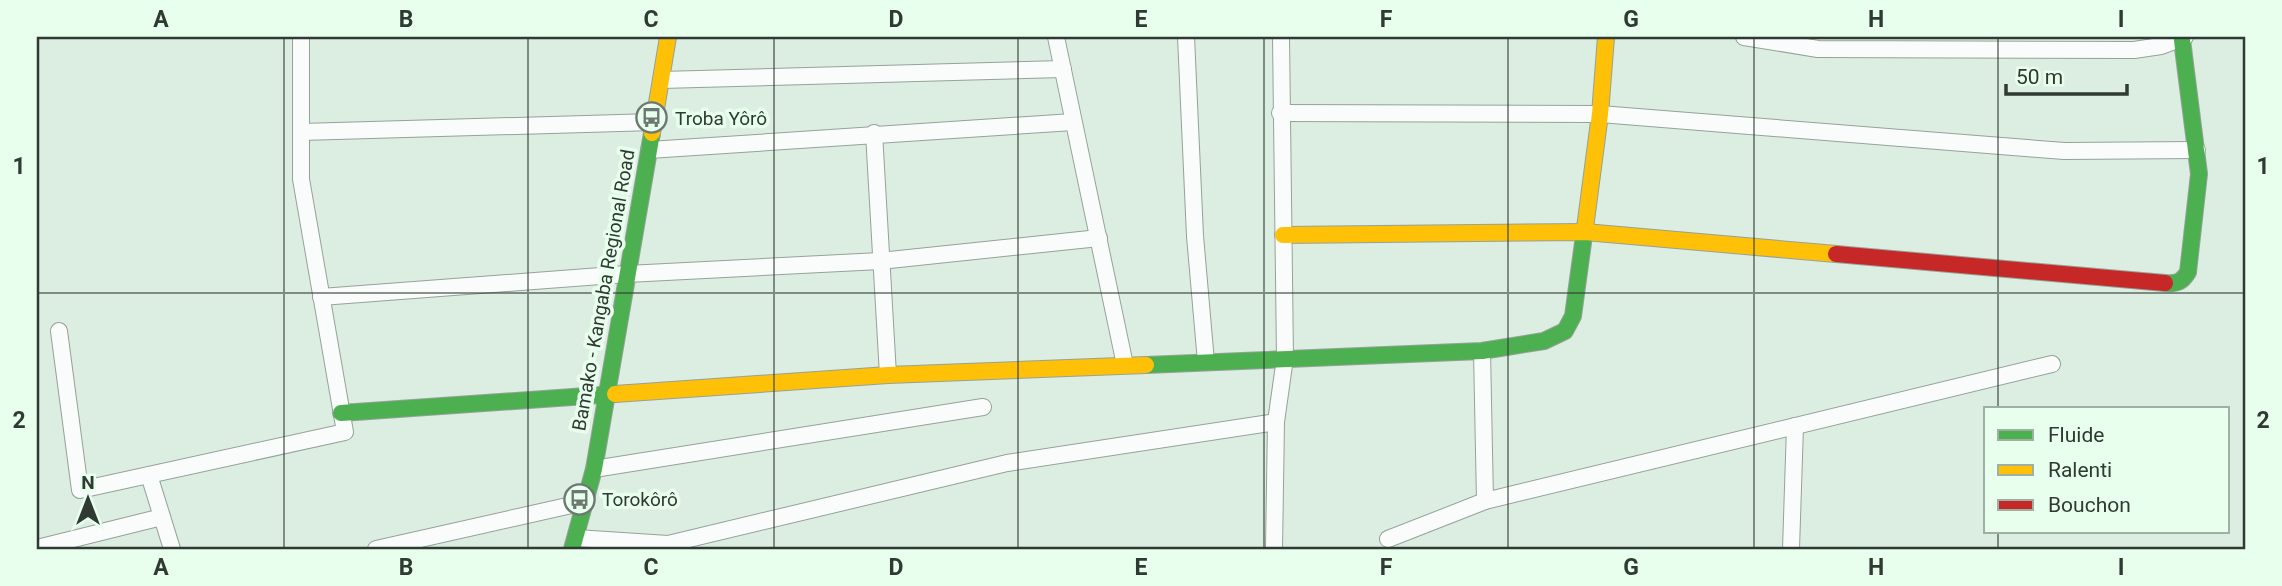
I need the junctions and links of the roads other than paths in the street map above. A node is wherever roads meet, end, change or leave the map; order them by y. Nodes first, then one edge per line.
1 (302, 37) edge
2 (668, 37) edge
3 (1056, 37) edge
4 (1186, 37) edge
5 (1281, 37) edge
6 (1606, 37) edge
7 (1744, 37) edge
8 (2184, 38) edge
9 (1063, 69) junction
10 (661, 80) junction
11 (1280, 113) junction
12 (1600, 114) junction
13 (653, 122) junction
14 (1073, 122) junction
15 (301, 132) junction
16 (874, 133) junction
17 (649, 150) junction
18 (2197, 150) junction
19 (1585, 232) junction
20 (1283, 235) junction
21 (1099, 237) junction
22 (880, 261) junction
23 (627, 274) junction
24 (321, 297) junction
25 (59, 331) dead end
26 (1482, 351) junction
27 (1285, 358) junction
28 (1206, 362) junction
29 (2052, 364) dead end
30 (1125, 365) junction
31 (888, 375) junction
32 (606, 394) junction
33 (983, 407) dead end
34 (341, 413) junction
35 (1276, 422) junction
36 (1795, 426) junction
37 (594, 469) junction
38 (149, 475) junction
39 (1485, 500) junction
40 (585, 502) junction
41 (162, 517) junction
42 (1388, 539) dead end
43 (574, 544) edge
44 (37, 548) edge
45 (172, 549) edge
46 (376, 549) edge
47 (1274, 549) edge
48 (1791, 549) edge

1 - 15 street
2 - 10 street, Bamako - Kangaba Regional Road
3 - 9 street
4 - 28 street
5 - 11 street
6 - 12 street
7 - 8 street
8 - 18 street
9 - 10 street
9 - 14 street
10 - 13 street, Bamako - Kangaba Regional Road
11 - 12 street
11 - 20 street
12 - 18 street
12 - 19 street
13 - 15 street
13 - 17 street, Bamako - Kangaba Regional Road
14 - 16 street
14 - 21 street
15 - 24 street
16 - 17 street
16 - 22 street
17 - 23 street, Bamako - Kangaba Regional Road
18 - 19 street
19 - 20 street
19 - 26 street
20 - 27 street
21 - 22 street
21 - 30 street
22 - 23 street
22 - 31 street
23 - 24 street
23 - 32 street, Bamako - Kangaba Regional Road
24 - 34 street
25 - 38 street
26 - 27 street
26 - 39 street
27 - 28 street
27 - 35 street
28 - 30 street
29 - 36 street
30 - 31 street
31 - 32 street
32 - 34 street
32 - 37 street, Bamako - Kangaba Regional Road
33 - 37 street
34 - 38 street
35 - 43 street
35 - 47 street
36 - 39 street
36 - 48 street
37 - 40 street, Bamako - Kangaba Regional Road
38 - 41 street
39 - 42 street
40 - 43 street, Bamako - Kangaba Regional Road
40 - 46 street
41 - 44 street
41 - 45 street

